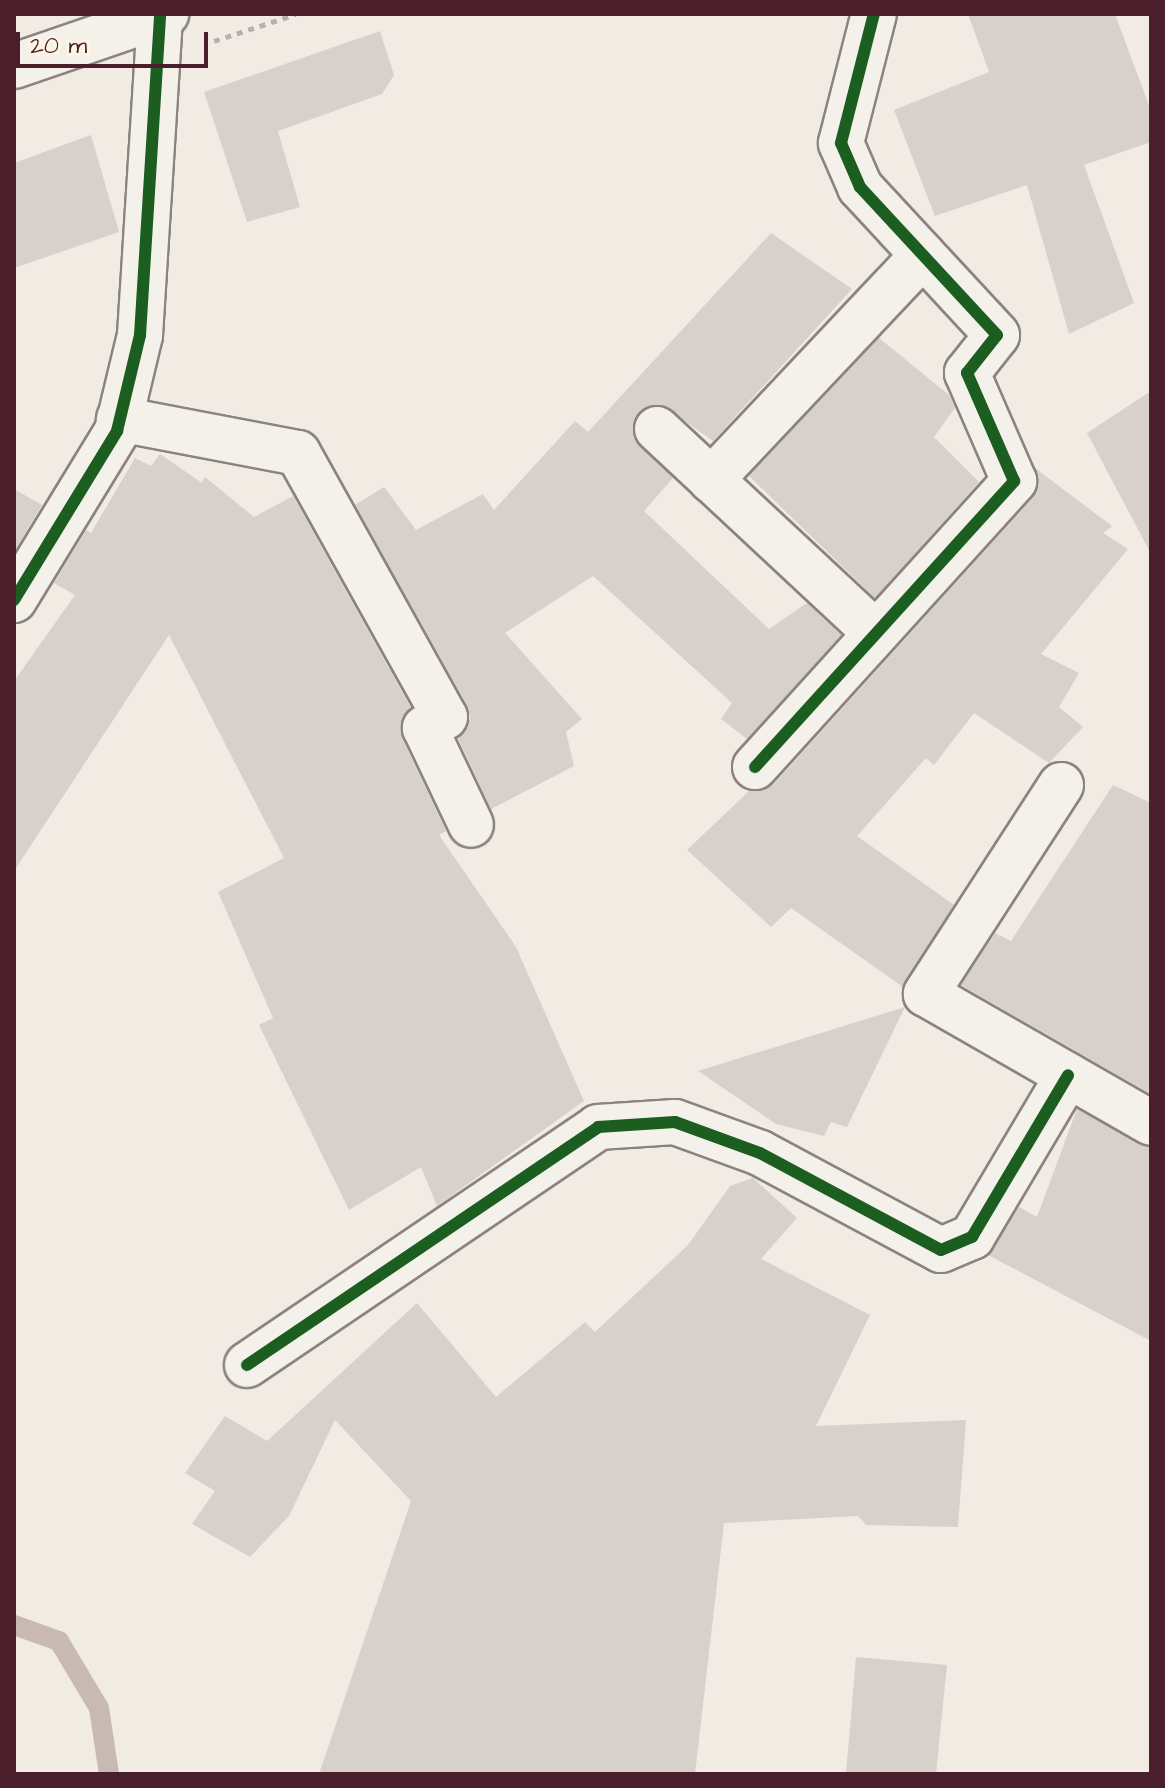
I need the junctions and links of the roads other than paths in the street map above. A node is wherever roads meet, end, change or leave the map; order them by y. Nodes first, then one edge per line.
1 (874, 14) edge
2 (163, 15) edge
3 (14, 66) edge
4 (923, 255) junction
5 (119, 419) junction
6 (657, 429) dead end
7 (711, 480) junction
8 (14, 600) edge
9 (876, 633) junction
10 (755, 767) dead end
11 (1061, 785) dead end
12 (471, 825) dead end
13 (1068, 1075) junction
14 (1151, 1123) edge
15 (247, 1365) dead end

1 - 4 main road
2 - 3 main road
2 - 5 main road
4 - 7 main road
4 - 9 main road
5 - 8 main road
5 - 12 main road
6 - 7 main road
7 - 9 main road
9 - 10 main road
11 - 13 main road
13 - 14 main road
13 - 15 main road

